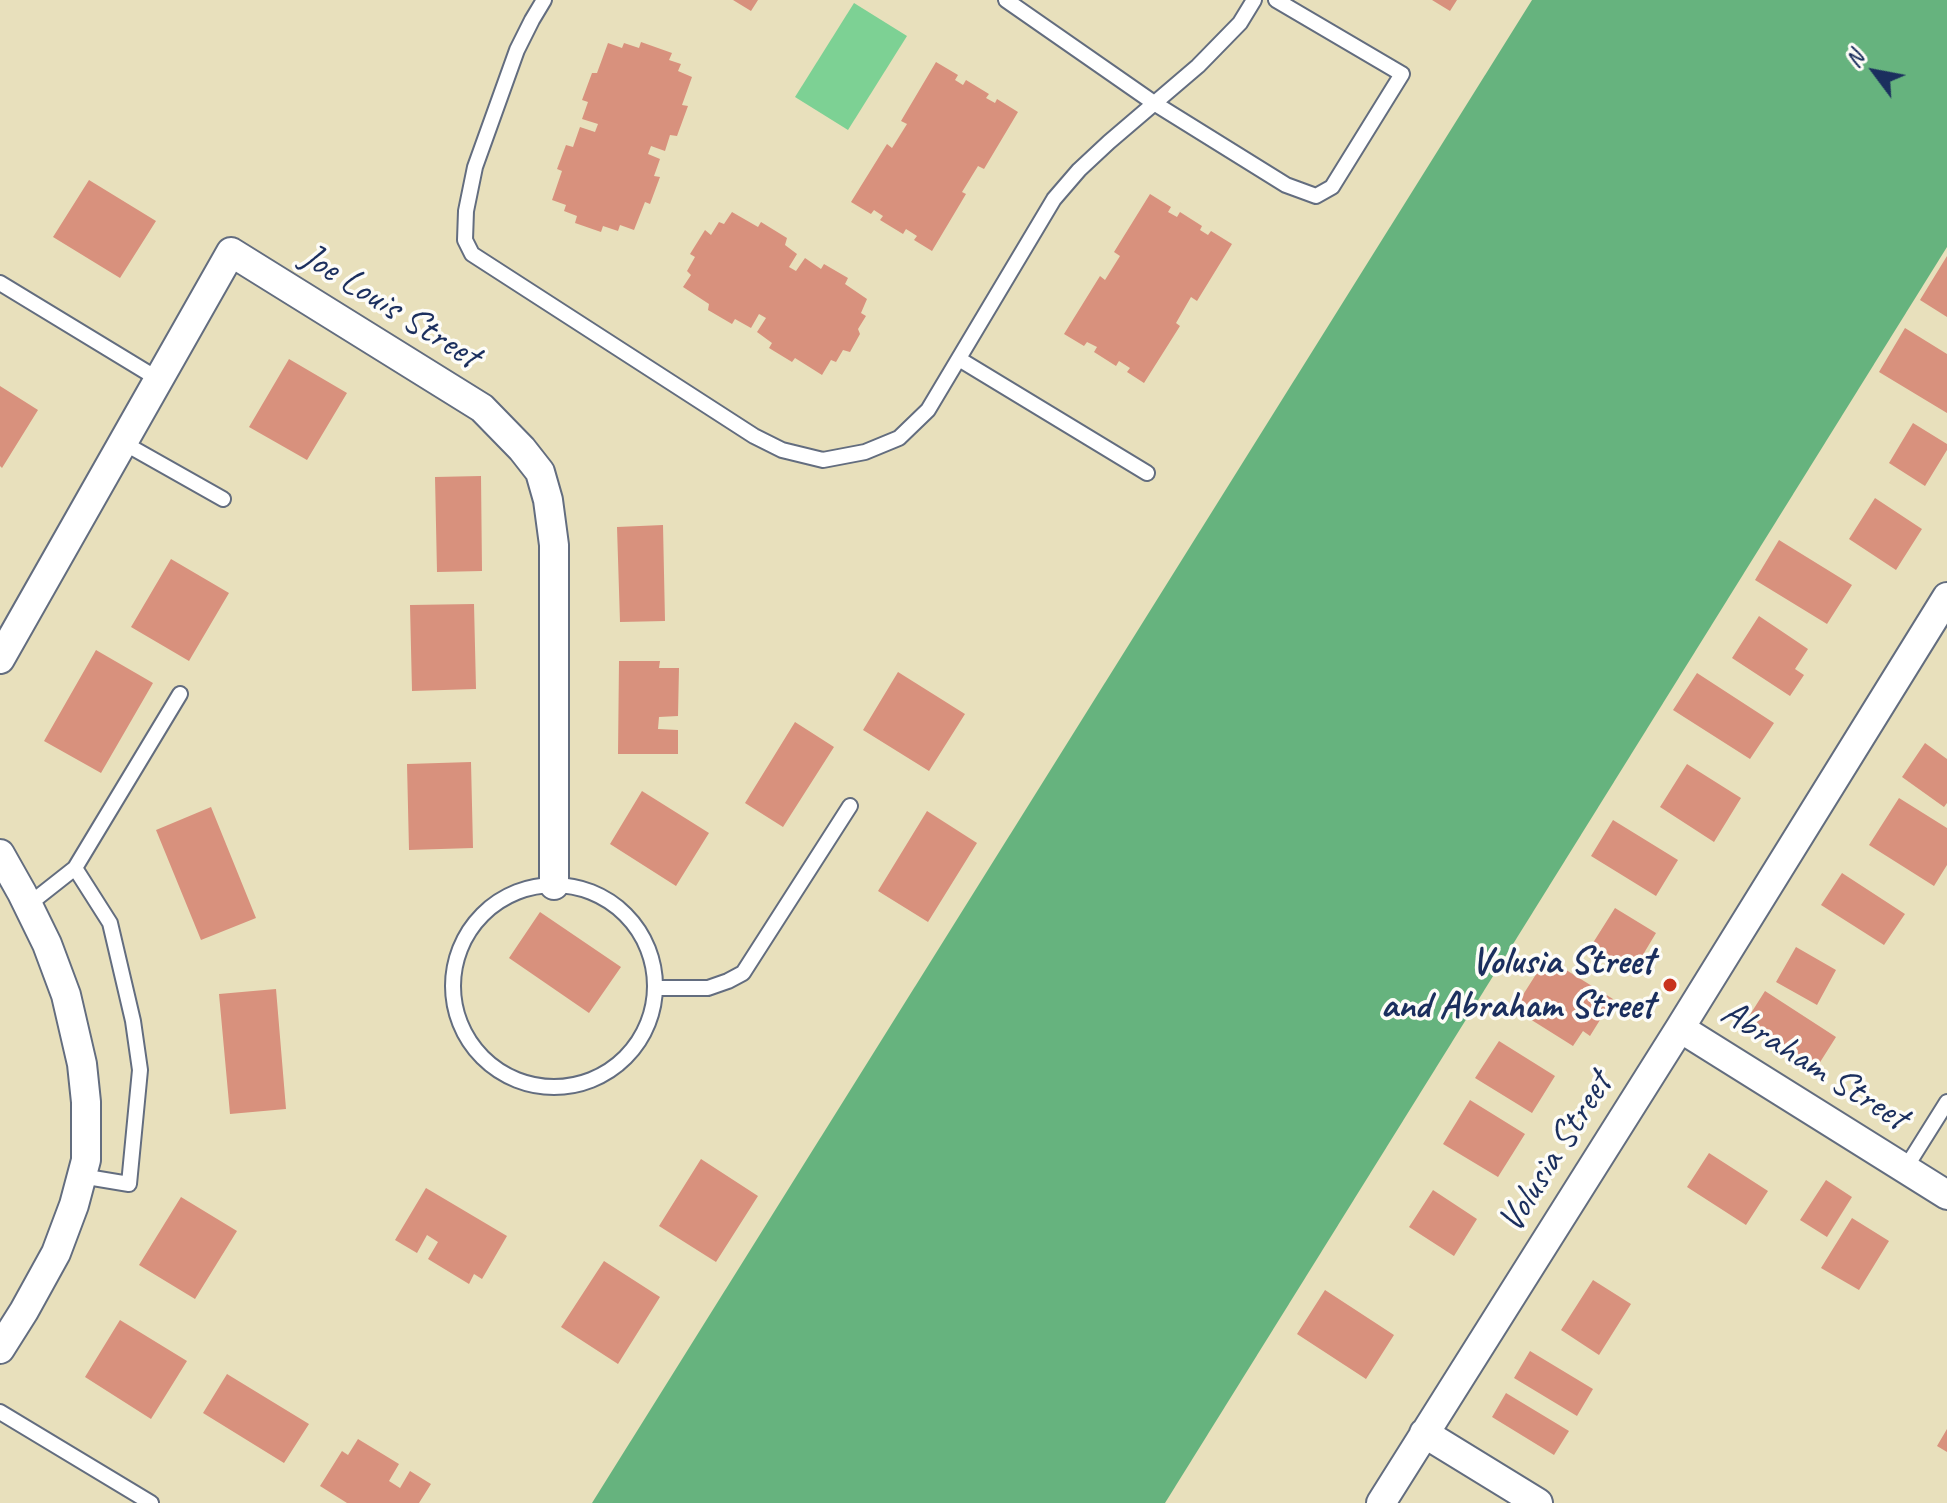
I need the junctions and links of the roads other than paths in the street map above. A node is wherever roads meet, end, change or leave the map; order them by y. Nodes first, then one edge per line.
1 (544, 0) edge
2 (1006, 0) edge
3 (1254, 0) edge
4 (1276, 0) edge
5 (1154, 103) junction
6 (0, 283) edge
7 (959, 359) junction
8 (158, 379) junction
9 (122, 442) junction
10 (1147, 473) dead end
11 (223, 499) dead end
12 (1947, 597) edge
13 (0, 659) edge
14 (180, 694) dead end
15 (850, 806) dead end
16 (0, 854) edge
17 (75, 868) junction
18 (554, 885) junction
19 (28, 905) junction
20 (656, 988) junction
21 (1680, 1028) junction
22 (1947, 1102) edge
23 (1905, 1169) junction
24 (81, 1176) junction
25 (1947, 1195) edge
26 (0, 1349) edge
27 (0, 1412) edge
28 (1424, 1433) junction
29 (151, 1503) edge
30 (1381, 1503) edge
31 (1538, 1503) edge

1 - 7 lane
2 - 5 lane
3 - 5 lane
4 - 5 lane
5 - 7 lane
6 - 8 lane
7 - 10 lane
8 - 9 street, Joe Louis Street
8 - 18 street, Joe Louis Street
9 - 11 lane
9 - 13 street, Joe Louis Street
12 - 21 street, Volusia Street
14 - 17 lane
15 - 20 lane
16 - 19 street
17 - 19 lane
17 - 24 lane
18 - 20 lane
18 - 20 lane
19 - 24 street
21 - 23 street, Abraham Street
21 - 28 street, Volusia Street
22 - 23 lane
23 - 25 street, Abraham Street
24 - 26 street
27 - 29 lane
28 - 30 street, Volusia Street
28 - 31 street

